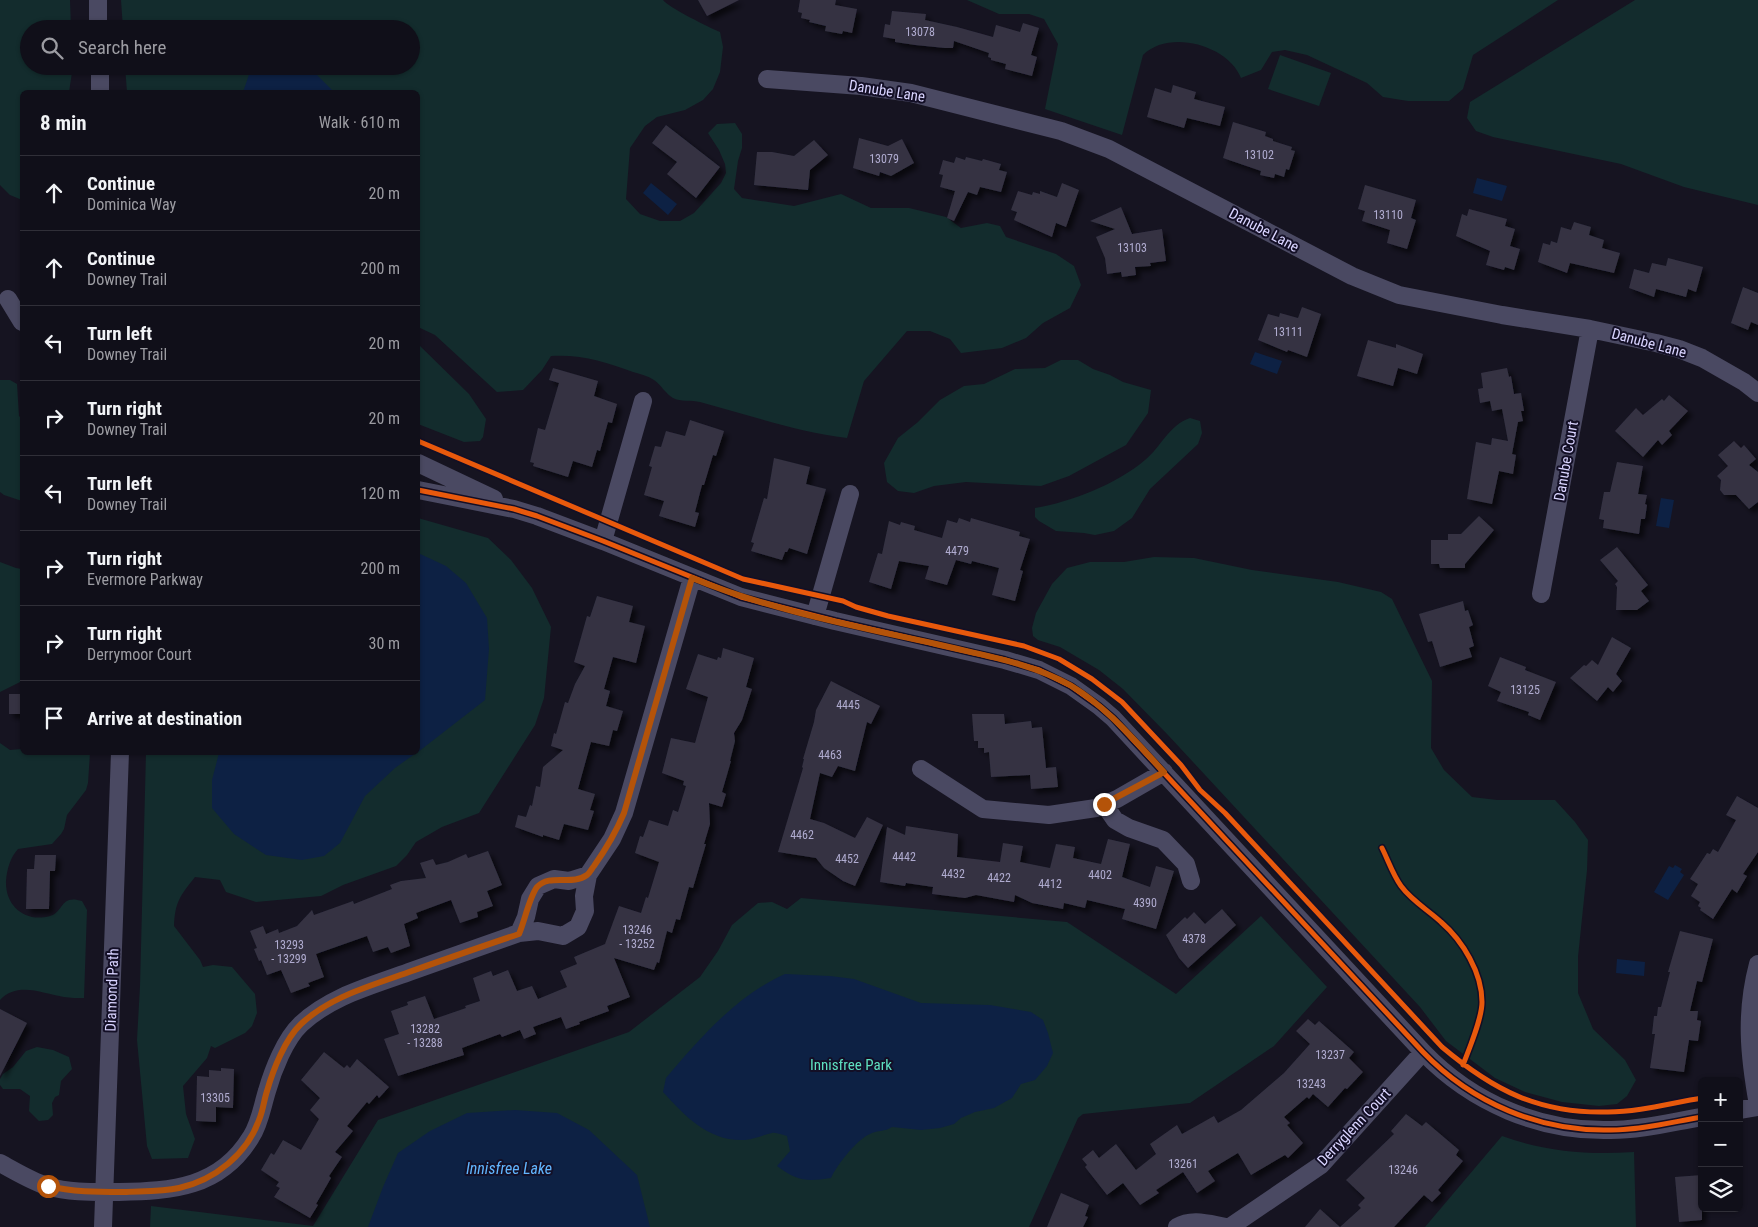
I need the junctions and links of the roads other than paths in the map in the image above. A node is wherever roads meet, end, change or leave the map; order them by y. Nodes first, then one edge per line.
1 (98, 0) edge
2 (98, 20) edge
3 (100, 75) edge
4 (767, 79) dead end
5 (100, 90) edge
6 (8, 299) dead end
7 (20, 319) edge
8 (1590, 329) junction
9 (1758, 393) edge
10 (643, 401) dead end
11 (420, 464) edge
12 (420, 490) edge
13 (850, 494) dead end
14 (514, 509) junction
15 (603, 541) junction
16 (692, 578) junction
17 (1542, 594) dead end
18 (815, 616) junction
19 (120, 755) edge
20 (921, 769) dead end
21 (1164, 772) junction
22 (1104, 804) junction
23 (588, 875) junction
24 (1191, 881) dead end
25 (519, 934) junction
26 (1758, 964) edge
27 (1423, 1052) junction
28 (1758, 1106) edge
29 (1743, 1109) edge
30 (1698, 1118) edge
31 (0, 1162) edge
32 (104, 1192) junction
33 (103, 1227) edge
34 (1177, 1227) edge
35 (1226, 1227) edge
36 (1230, 1227) edge

1 - 2 street
3 - 5 street
4 - 8 street, Danube Lane
6 - 7 street
8 - 9 street, Danube Lane
8 - 17 street, Danube Court
10 - 15 street
11 - 14 street
12 - 14 street
13 - 18 street
14 - 15 street
15 - 16 street
16 - 18 street
16 - 23 street
18 - 21 street
19 - 32 street, Diamond Path
20 - 22 street
21 - 22 street
21 - 27 street
22 - 24 street
23 - 25 street
23 - 25 street
25 - 32 street
26 - 28 street
27 - 30 street
27 - 36 street, Derryglenn Court
28 - 29 street
31 - 32 street
32 - 33 street, Diamond Path
34 - 35 street

